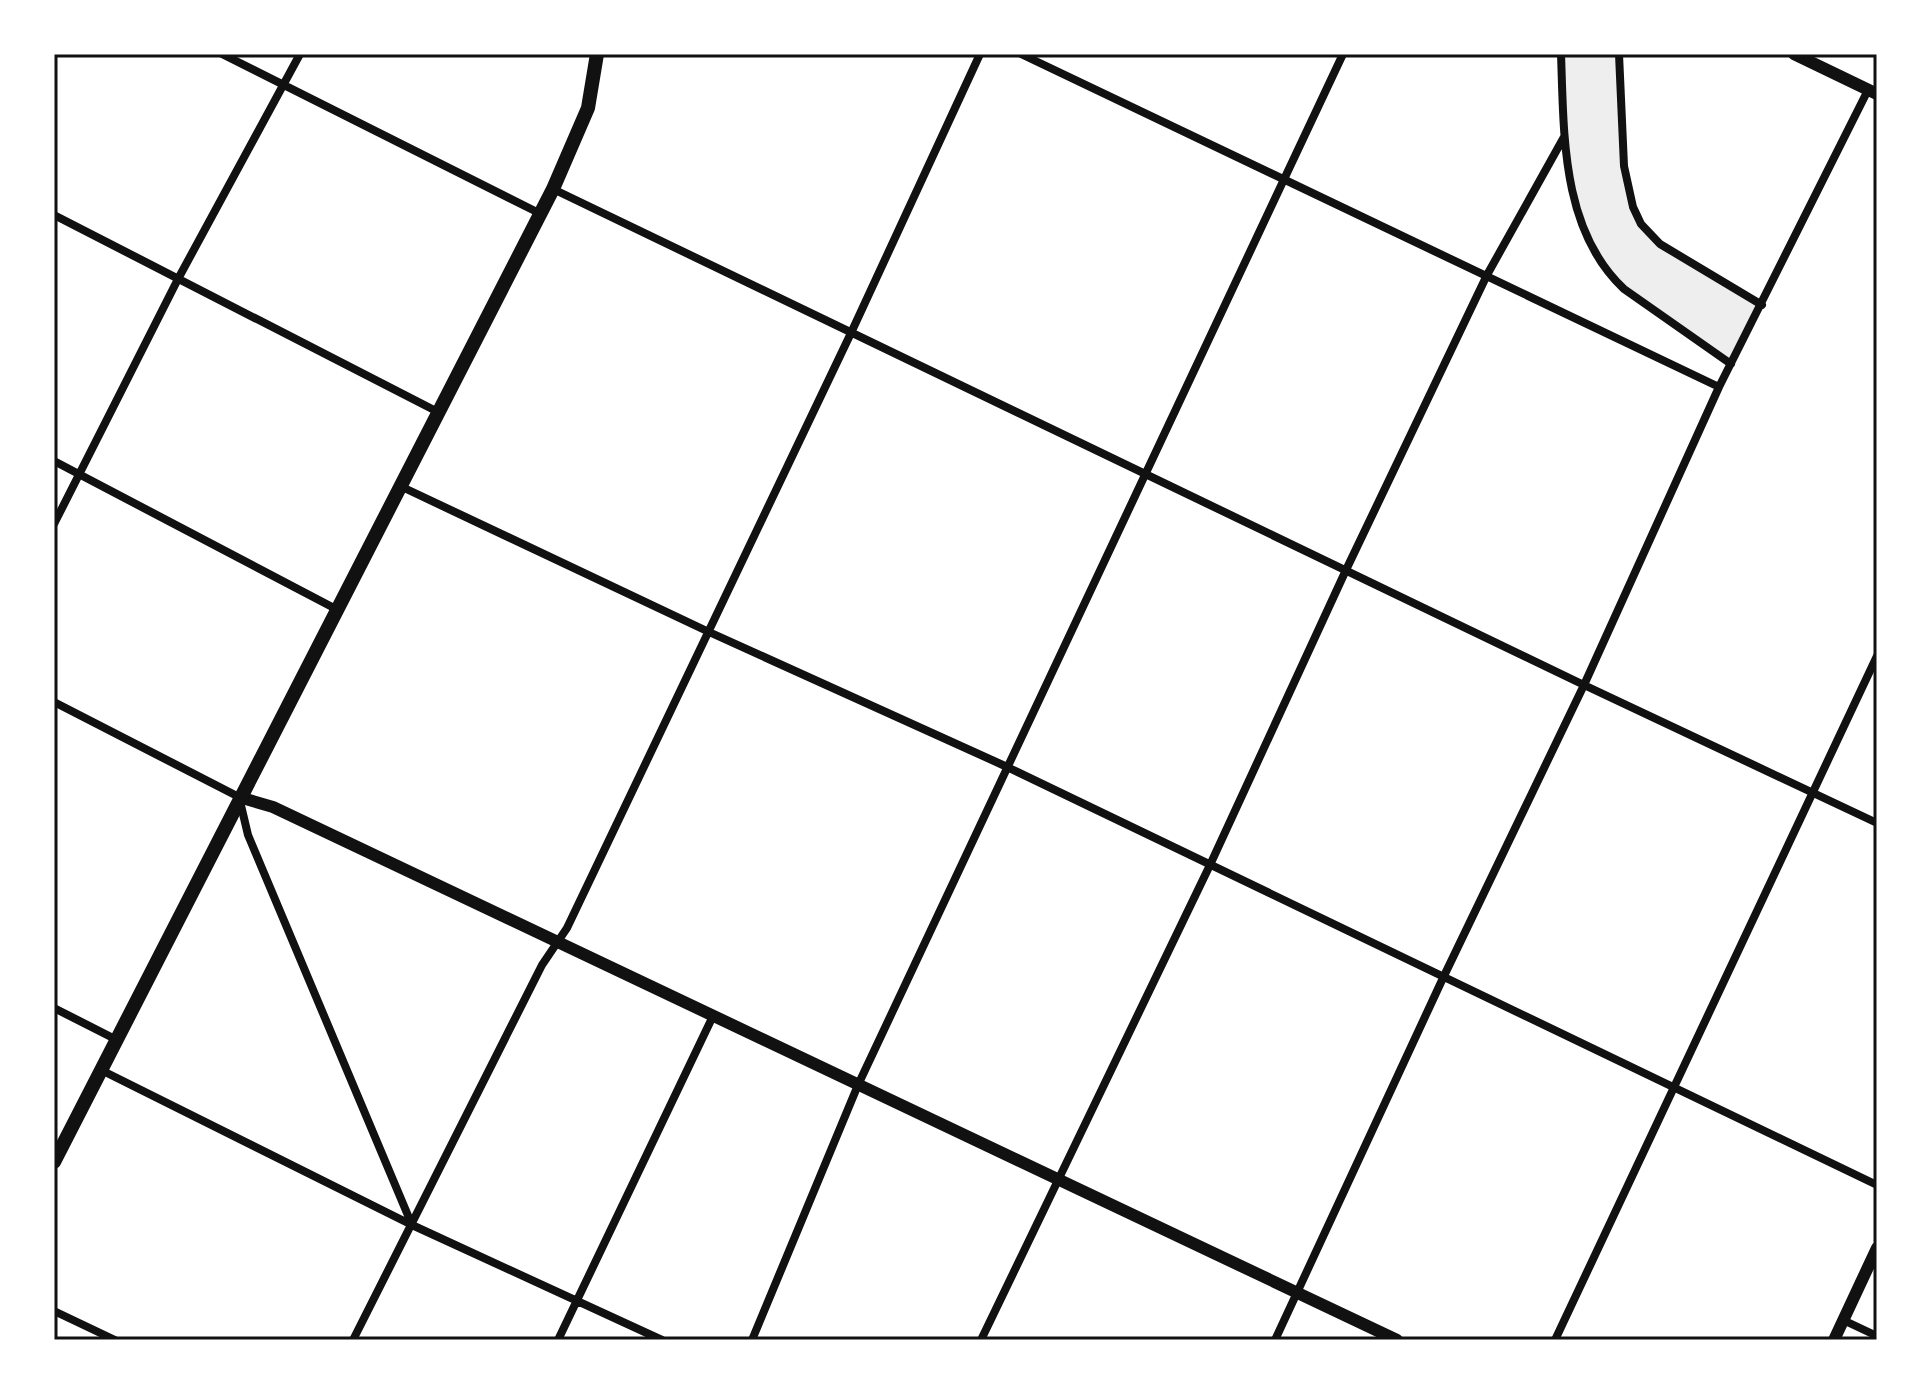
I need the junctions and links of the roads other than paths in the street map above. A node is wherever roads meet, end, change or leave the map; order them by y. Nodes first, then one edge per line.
1 (222, 54) edge
2 (300, 54) edge
3 (597, 54) edge
4 (980, 54) edge
5 (1021, 54) edge
6 (1343, 54) edge
7 (1561, 54) edge
8 (1619, 54) edge
9 (1794, 54) edge
10 (284, 85) junction
11 (1872, 92) edge
12 (1564, 137) junction
13 (1283, 179) junction
14 (553, 189) junction
15 (541, 214) junction
16 (54, 215) edge
17 (1487, 275) junction
18 (178, 279) junction
19 (1762, 305) junction
20 (851, 333) junction
21 (1731, 364) junction
22 (1719, 387) junction
23 (438, 412) junction
24 (54, 461) edge
25 (79, 474) junction
26 (1146, 474) junction
27 (400, 486) junction
28 (54, 524) edge
29 (1346, 570) junction
30 (336, 609) junction
31 (709, 632) junction
32 (1877, 656) edge
33 (1584, 685) junction
34 (54, 702) edge
35 (1005, 766) junction
36 (1813, 792) junction
37 (239, 797) junction
38 (1877, 823) edge
39 (1210, 865) junction
40 (557, 942) junction
41 (1443, 978) junction
42 (54, 1008) edge
43 (713, 1016) junction
44 (117, 1040) junction
45 (101, 1070) junction
46 (858, 1085) junction
47 (1674, 1088) junction
48 (54, 1162) edge
49 (1059, 1181) junction
50 (1877, 1185) edge
51 (412, 1225) junction
52 (1877, 1248) edge
53 (1297, 1294) junction
54 (578, 1300) junction
55 (54, 1311) edge
56 (1843, 1320) junction
57 (1877, 1336) edge
58 (115, 1340) edge
59 (353, 1340) edge
60 (558, 1340) edge
61 (662, 1340) edge
62 (752, 1340) edge
63 (981, 1340) edge
64 (1275, 1340) edge
65 (1397, 1340) edge
66 (1555, 1340) edge
67 (1834, 1340) edge

1 - 10 street
2 - 10 street
3 - 14 main road
4 - 20 street
5 - 13 street
6 - 13 street
7 - 12 street
8 - 19 street
9 - 11 street
10 - 15 street
10 - 18 street
11 - 19 street
12 - 17 street
12 - 21 street
13 - 17 street
13 - 26 street
14 - 15 main road
14 - 20 street
15 - 23 main road
16 - 18 street
17 - 22 street
17 - 29 street
18 - 23 street
18 - 25 street
19 - 21 street
20 - 26 street
20 - 31 street
21 - 22 street
22 - 33 street
23 - 27 main road
24 - 25 street
25 - 28 street
25 - 30 street
26 - 29 street
26 - 35 street
27 - 30 main road
27 - 31 street
29 - 33 street
29 - 39 street
30 - 37 main road
31 - 35 street
31 - 40 street
32 - 36 street
33 - 36 street
33 - 41 street
34 - 37 street
35 - 39 street
35 - 46 street
36 - 38 street
36 - 47 street
37 - 40 street
37 - 44 main road
37 - 51 street
39 - 41 street
39 - 49 street
40 - 43 street
40 - 51 street
41 - 47 street
41 - 53 street
42 - 44 street
43 - 46 street
43 - 54 street
44 - 45 main road
45 - 48 main road
45 - 51 street
46 - 49 street
46 - 62 street
47 - 50 street
47 - 66 street
49 - 53 street
49 - 63 street
51 - 54 street
51 - 59 street
52 - 56 street
53 - 64 street
53 - 65 street
54 - 60 street
54 - 61 street
55 - 58 street
56 - 57 street
56 - 67 street

